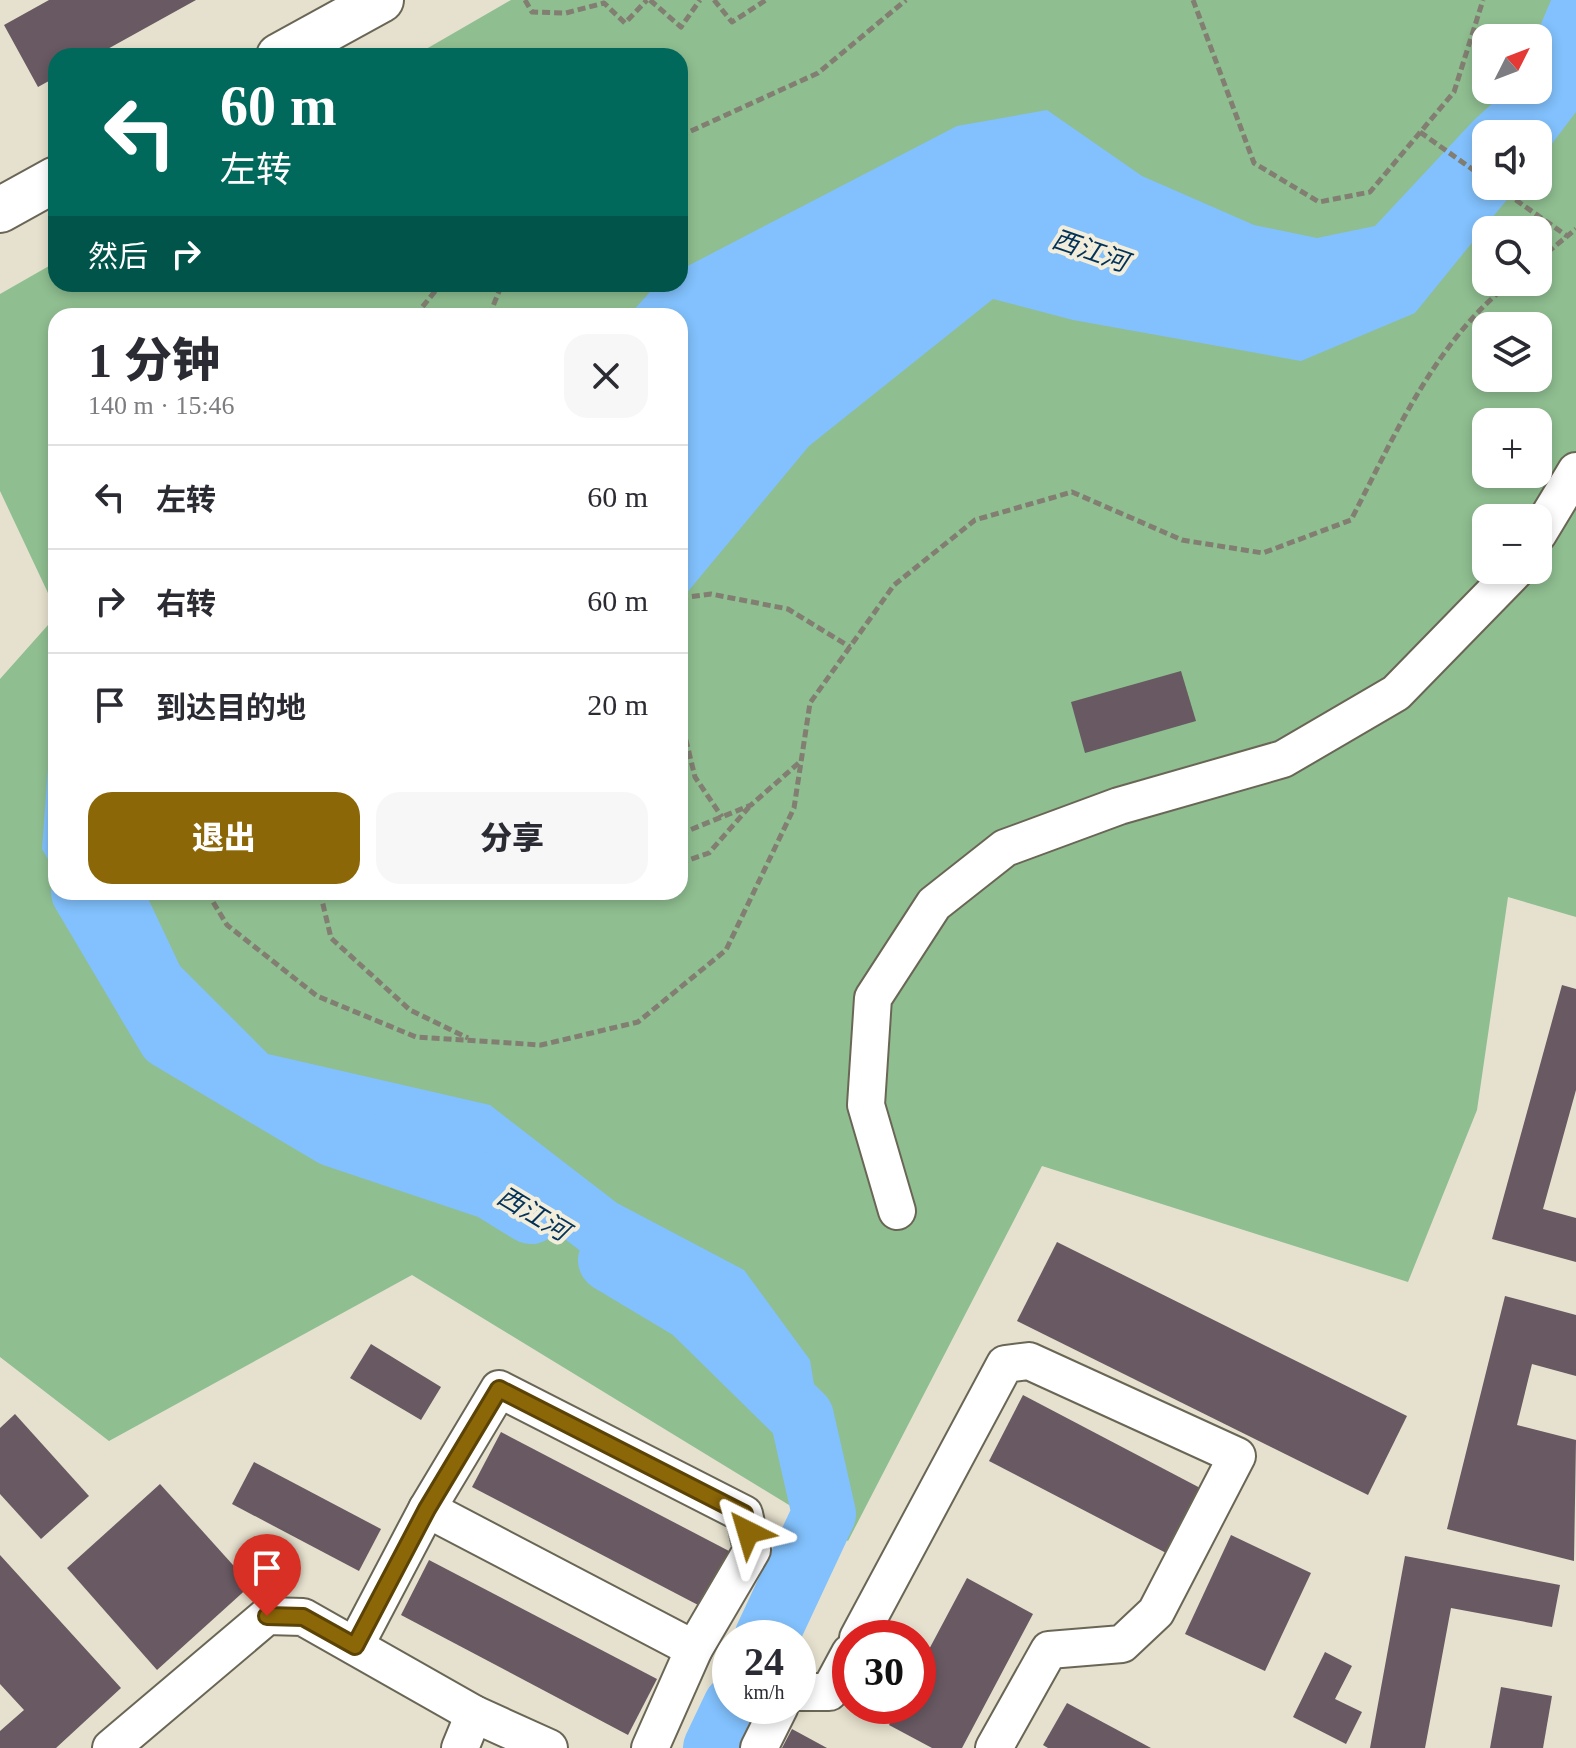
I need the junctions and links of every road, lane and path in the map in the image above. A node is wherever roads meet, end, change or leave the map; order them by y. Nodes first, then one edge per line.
1 (381, 0) edge
2 (525, 0) edge
3 (649, 0) edge
4 (700, 0) edge
5 (714, 0) edge
6 (766, 0) edge
7 (906, 0) edge
8 (1193, 0) edge
9 (1483, 0) edge
10 (294, 48) edge
11 (688, 132) edge
12 (1420, 132) junction
13 (1472, 169) edge
14 (48, 183) edge
15 (1516, 200) edge
16 (0, 210) edge
17 (1576, 229) edge
18 (1567, 236) junction
19 (1552, 248) edge
20 (434, 292) edge
21 (1493, 296) edge
22 (422, 308) edge
23 (1576, 471) edge
24 (1552, 511) edge
25 (1502, 584) edge
26 (688, 597) edge
27 (850, 647) junction
28 (688, 749) edge
29 (802, 760) junction
30 (751, 805) junction
31 (722, 817) junction
32 (688, 831) edge
33 (688, 860) edge
34 (212, 900) edge
35 (322, 900) edge
36 (474, 1041) junction
37 (897, 1211) dead end
38 (427, 1509) junction
39 (868, 1620) edge
40 (355, 1646) junction
41 (694, 1649) junction
42 (474, 1714) junction
43 (771, 1724) edge
44 (111, 1748) edge
45 (460, 1748) edge
46 (549, 1748) edge
47 (650, 1748) edge
48 (759, 1748) edge
49 (994, 1748) edge

1 - 10 street
2 - 3 path
3 - 4 path
5 - 6 path
7 - 11 path
8 - 12 path
9 - 12 path
12 - 13 path
14 - 16 street
15 - 18 path
17 - 18 path
18 - 19 path
20 - 22 path
21 - 27 path
23 - 24 street
25 - 37 street
26 - 27 path
27 - 29 path
28 - 31 path
29 - 30 path
29 - 36 path
30 - 31 path
30 - 33 path
31 - 32 path
34 - 36 path
35 - 36 path
38 - 40 street
38 - 41 street
38 - 41 street
39 - 49 street
40 - 42 street
40 - 44 street
41 - 47 street
42 - 45 street
42 - 46 street
43 - 48 street

